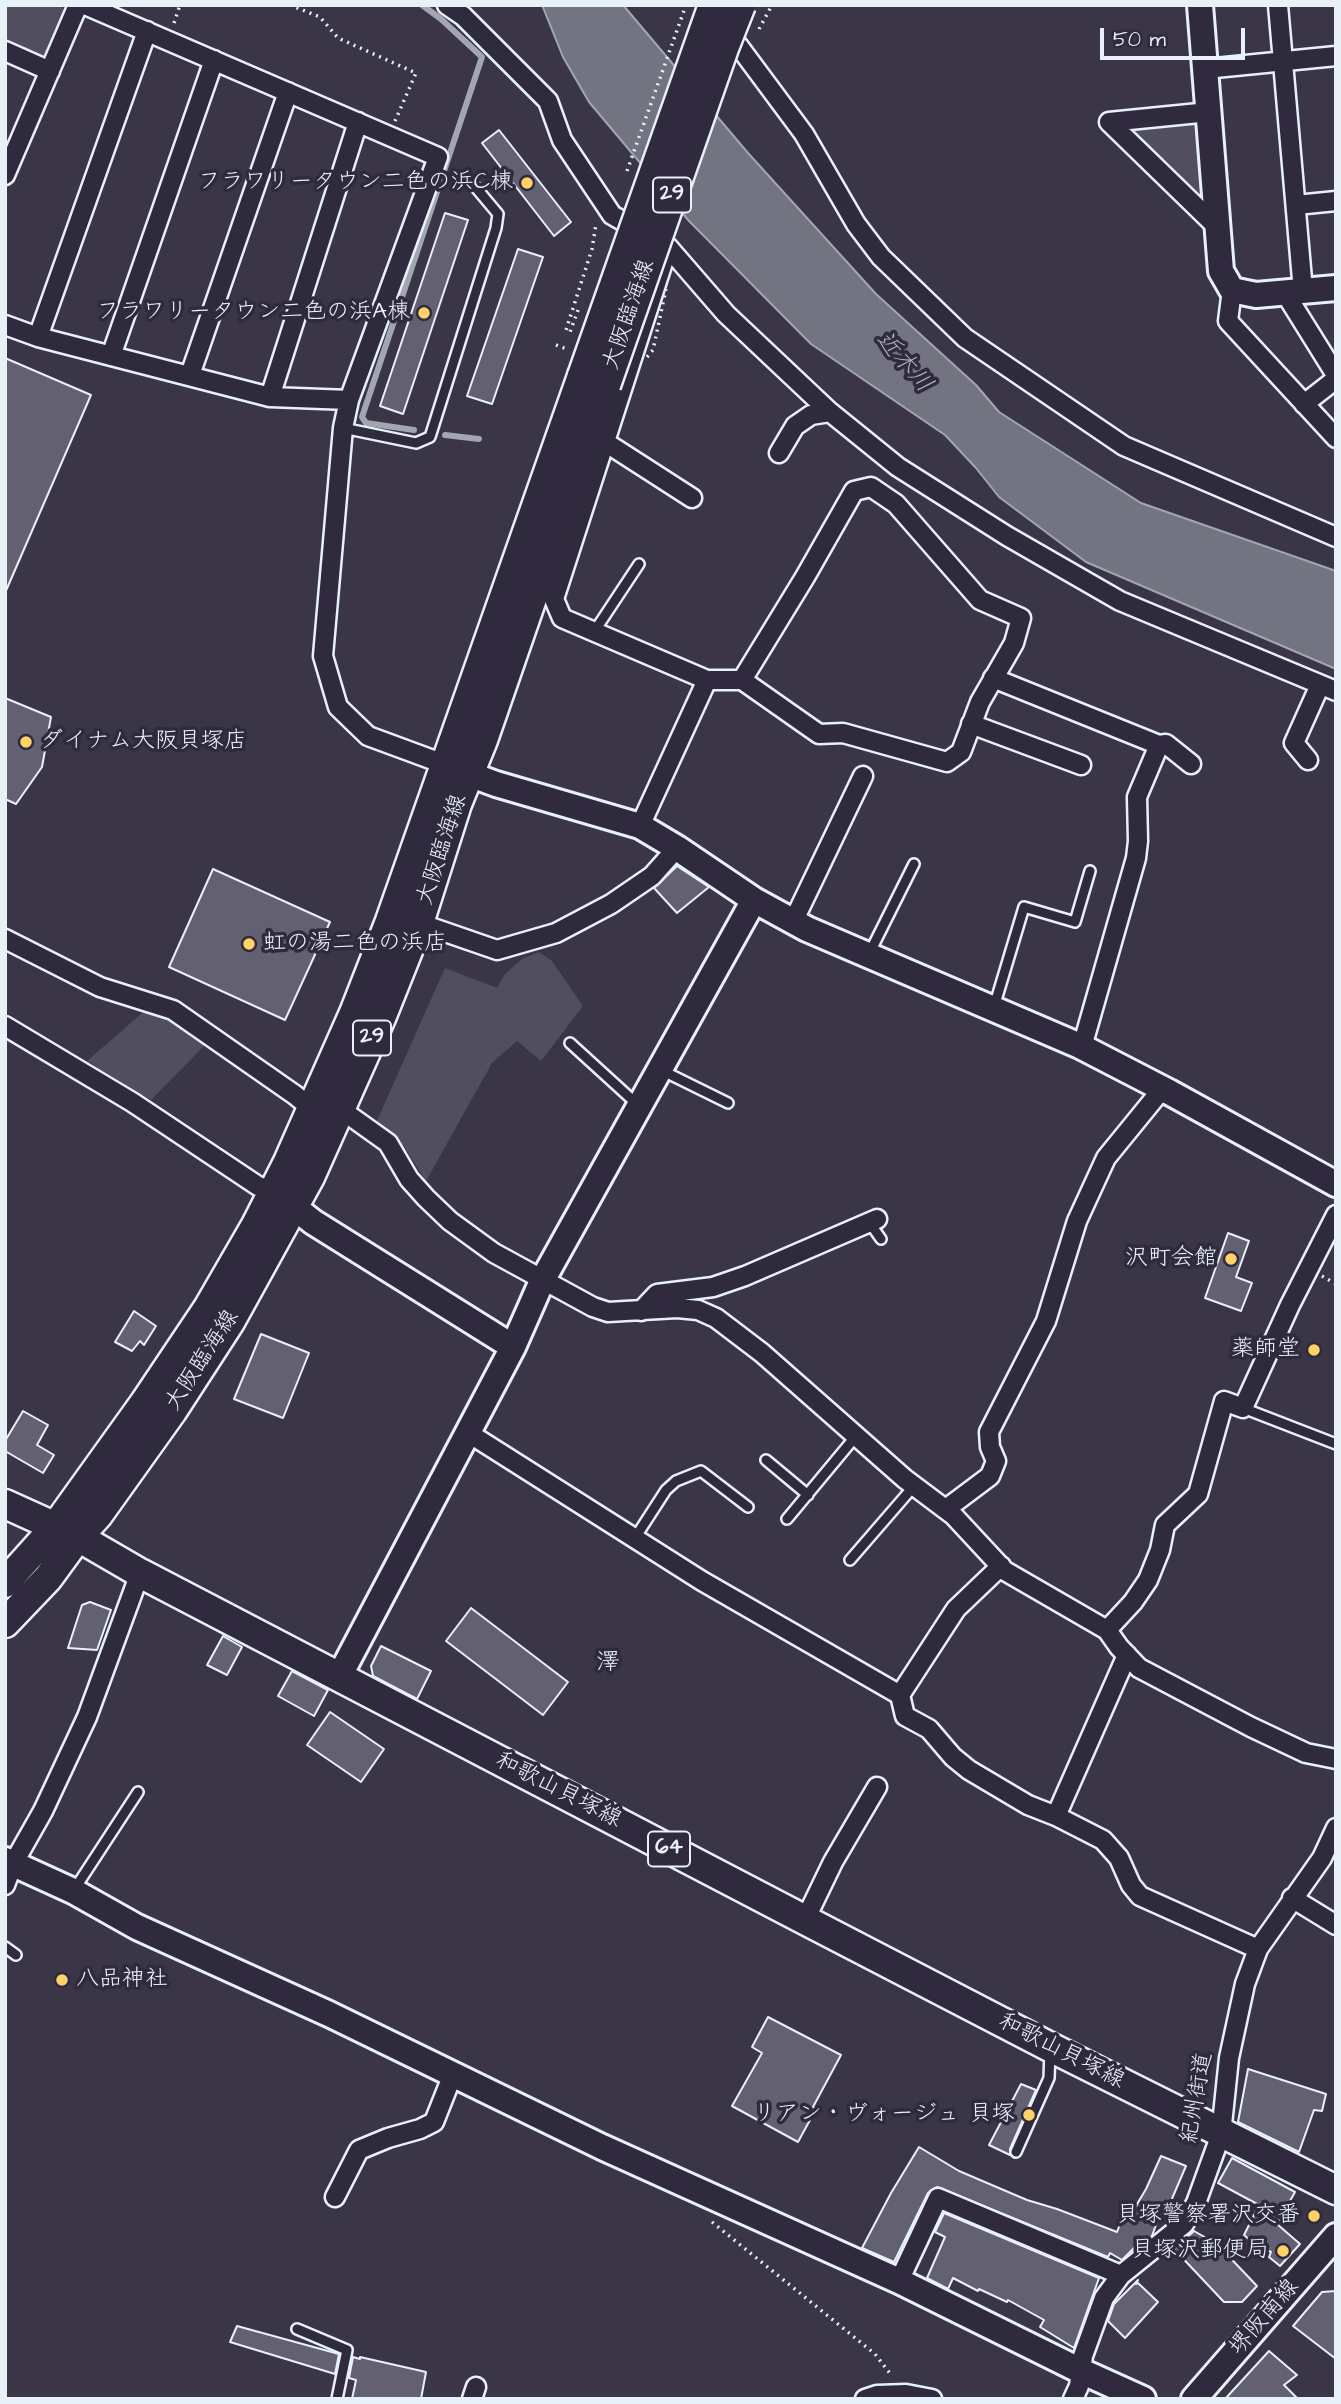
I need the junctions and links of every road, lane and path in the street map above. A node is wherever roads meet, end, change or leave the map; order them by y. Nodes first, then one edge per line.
1 (78, 5) edge
2 (85, 5) edge
3 (290, 5) edge
4 (447, 5) edge
5 (686, 5) edge
6 (706, 5) edge
7 (713, 5) edge
8 (741, 5) edge
9 (753, 5) edge
10 (1200, 5) edge
11 (1278, 5) edge
12 (146, 31) junction
13 (737, 41) junction
14 (5, 51) edge
15 (1336, 55) edge
16 (214, 60) junction
17 (1283, 62) junction
18 (1205, 69) junction
19 (50, 71) junction
20 (288, 92) junction
21 (1209, 112) junction
22 (358, 122) junction
23 (388, 136) junction
24 (5, 175) edge
25 (625, 178) dead end
26 (472, 183) dead end
27 (1336, 201) edge
28 (1296, 205) junction
29 (596, 224) dead end
30 (1216, 226) junction
31 (668, 247) junction
32 (1336, 288) edge
33 (1233, 290) junction
34 (1294, 292) junction
35 (585, 293) dead end
36 (5, 325) edge
37 (38, 337) junction
38 (111, 356) junction
39 (190, 375) junction
40 (1336, 377) edge
41 (594, 381) junction
42 (270, 397) junction
43 (349, 400) junction
44 (1304, 404) junction
45 (830, 412) junction
46 (343, 428) junction
47 (1336, 438) edge
48 (605, 442) junction
49 (779, 453) dead end
50 (692, 498) dead end
51 (1336, 537) edge
52 (639, 564) dead end
53 (594, 632) junction
54 (993, 678) junction
55 (707, 680) junction
56 (742, 680) junction
57 (1328, 688) edge
58 (971, 724) junction
59 (1159, 746) junction
60 (1308, 760) dead end
61 (1191, 764) dead end
62 (1081, 765) dead end
63 (457, 769) junction
64 (863, 776) dead end
65 (640, 826) junction
66 (677, 848) junction
67 (914, 864) dead end
68 (1090, 871) dead end
69 (754, 900) junction
70 (793, 922) junction
71 (419, 923) junction
72 (5, 939) edge
73 (868, 955) junction
74 (994, 1009) junction
75 (5, 1026) edge
76 (570, 1043) dead end
77 (1082, 1047) junction
78 (660, 1069) junction
79 (1163, 1088) junction
80 (728, 1103) dead end
81 (639, 1106) junction
82 (326, 1109) junction
83 (1336, 1184) edge
84 (283, 1199) junction
85 (1336, 1215) edge
86 (873, 1220) joint
87 (881, 1239) dead end
88 (542, 1281) junction
89 (640, 1311) junction
90 (513, 1346) junction
91 (1244, 1408) junction
92 (467, 1432) junction
93 (856, 1436) junction
94 (1336, 1444) edge
95 (766, 1460) dead end
96 (914, 1486) junction
97 (808, 1494) junction
98 (5, 1504) edge
99 (748, 1507) dead end
100 (946, 1509) junction
101 (787, 1519) dead end
102 (67, 1531) junction
103 (635, 1538) junction
104 (850, 1560) dead end
105 (1001, 1566) junction
106 (140, 1573) junction
107 (5, 1583) edge
108 (5, 1623) edge
109 (1107, 1630) junction
110 (1127, 1656) junction
111 (338, 1677) junction
112 (900, 1695) junction
113 (1336, 1759) edge
114 (877, 1787) dead end
115 (138, 1792) dead end
116 (1056, 1816) junction
117 (1336, 1828) edge
118 (8, 1870) edge
119 (74, 1891) junction
120 (1292, 1898) junction
121 (806, 1920) junction
122 (1336, 1925) edge
123 (5, 1947) edge
124 (1258, 1949) junction
125 (16, 1955) dead end
126 (1050, 2047) junction
127 (453, 2074) junction
128 (1221, 2134) junction
129 (1016, 2152) dead end
130 (1336, 2190) edge
131 (335, 2197) dead end
132 (711, 2221) dead end
133 (1336, 2236) edge
134 (1121, 2275) junction
135 (900, 2281) junction
136 (297, 2329) dead end
137 (1081, 2371) junction
138 (906, 2394) junction
139 (337, 2399) edge
140 (865, 2399) edge
141 (931, 2399) edge
142 (1073, 2399) edge
143 (1143, 2399) edge
144 (1194, 2399) edge

1 - 19 street
2 - 12 street
3 - 23 path
4 - 31 street
5 - 25 path, bridge
6 - 13 street
7 - 41 main road, 大阪臨海線 / 29, bridge
8 - 41 main road, 大阪臨海線 / 29, bridge
9 - 13 street
10 - 18 street
11 - 17 street
12 - 16 street
12 - 37 street
13 - 51 street
14 - 19 street
15 - 17 street
16 - 20 street
16 - 38 street
17 - 18 street
17 - 28 street
18 - 21 street
19 - 24 street
20 - 22 street
20 - 39 street
21 - 30 street
21 - 30 street
22 - 23 street
22 - 42 street
23 - 43 street
26 - 46 lane
27 - 28 street
28 - 34 street
29 - 35 path, bridge
30 - 33 street
31 - 45 street
31 - 48 street
32 - 34 street
33 - 34 street
33 - 44 street
34 - 40 street
36 - 37 street
37 - 38 street
38 - 39 street
39 - 42 street
40 - 44 street
41 - 63 main road, 大阪臨海線 / 29
42 - 43 street
43 - 46 street
44 - 47 street
45 - 49 street
45 - 57 street
46 - 63 street
48 - 50 street
48 - 53 street
52 - 53 lane
53 - 55 street
54 - 56 street
54 - 58 street
54 - 59 street
55 - 56 street
55 - 65 street
56 - 58 street
57 - 60 street
58 - 62 street
59 - 61 street
59 - 77 street
63 - 65 street
63 - 71 main road, 大阪臨海線 / 29
63 - 82 main road, 大阪臨海線 / 29
64 - 70 street
65 - 66 street
66 - 69 street
66 - 71 street
67 - 73 lane
68 - 74 lane
69 - 70 street
69 - 78 street
70 - 73 street
71 - 82 main road, 大阪臨海線 / 29
72 - 82 street
73 - 74 street
74 - 77 street
75 - 84 street
76 - 81 lane
77 - 79 street
78 - 80 lane
78 - 81 street
79 - 83 street
79 - 100 street
81 - 88 street
82 - 84 main road, 大阪臨海線 / 29
82 - 88 street
84 - 90 street
84 - 102 main road, 大阪臨海線 / 29
85 - 91 street
86 - 87 lane
86 - 89 street
88 - 89 street
88 - 90 street
89 - 93 street
90 - 92 street
91 - 94 lane
91 - 109 street
92 - 103 street
92 - 111 street
93 - 96 street
93 - 97 lane
95 - 97 lane
96 - 100 street
96 - 104 lane
97 - 101 lane
98 - 102 main road, 和歌山貝塚線 / 64
99 - 103 lane
100 - 105 street
102 - 106 main road, 和歌山貝塚線 / 64
102 - 107 main road, 大阪臨海線 / 29
102 - 108 main road, 大阪臨海線 / 29
103 - 112 street
105 - 109 street
105 - 112 street
106 - 111 main road, 和歌山貝塚線 / 64
106 - 118 street
109 - 110 street
110 - 113 street
110 - 116 street
111 - 121 main road, 和歌山貝塚線 / 64
112 - 116 street
114 - 121 street
115 - 119 lane
116 - 124 street
117 - 120 street, 紀州街道
118 - 119 street
119 - 127 street
120 - 122 street
120 - 124 street, 紀州街道
121 - 126 main road, 和歌山貝塚線 / 64
123 - 125 lane
124 - 128 street, 紀州街道
126 - 128 main road, 和歌山貝塚線 / 64
126 - 129 lane
127 - 131 street
127 - 135 street
128 - 130 main road, 和歌山貝塚線 / 64
128 - 134 street, 紀州街道
132 - 138 path
133 - 144 street, 堺阪南線
134 - 135 street
134 - 137 street, 紀州街道
135 - 137 street
136 - 139 lane
137 - 142 street, 紀州街道
137 - 143 street
138 - 140 street
138 - 141 street

